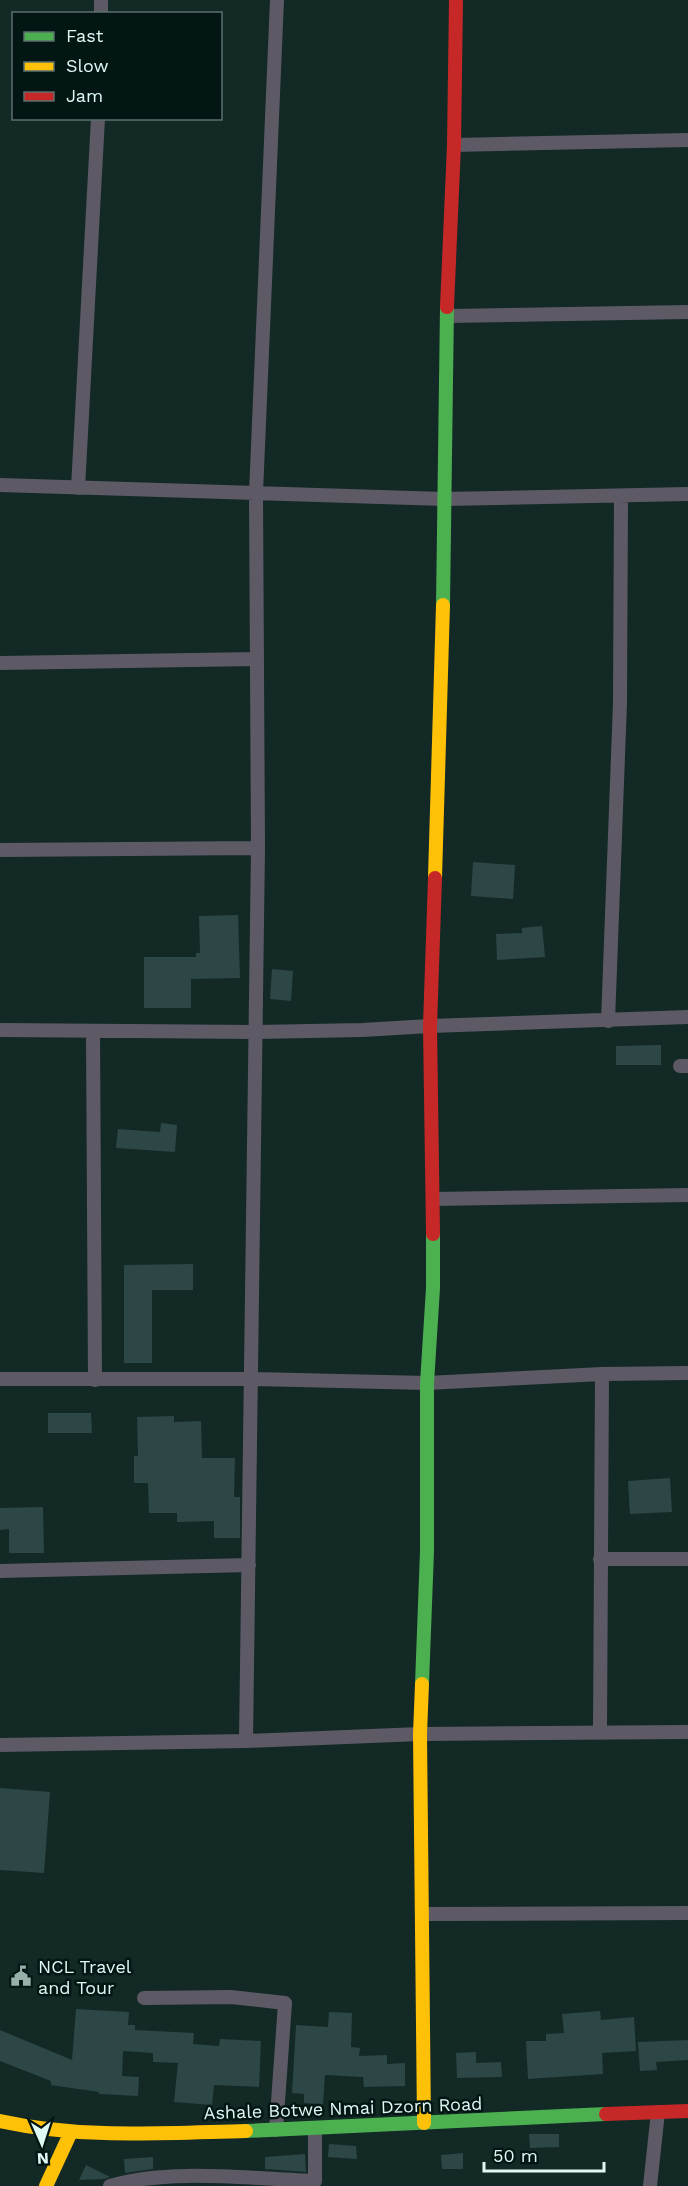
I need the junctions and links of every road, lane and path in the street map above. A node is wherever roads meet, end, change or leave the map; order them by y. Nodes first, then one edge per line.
1 (277, 0) edge
2 (456, 0) edge
3 (98, 120) edge
4 (688, 140) edge
5 (454, 145) junction
6 (688, 312) edge
7 (447, 316) junction
8 (0, 485) edge
9 (78, 488) junction
10 (256, 493) junction
11 (688, 494) edge
12 (621, 496) junction
13 (444, 499) junction
14 (257, 659) junction
15 (0, 663) edge
16 (258, 848) junction
17 (0, 850) edge
18 (688, 1017) edge
19 (608, 1021) junction
20 (430, 1026) junction
21 (0, 1030) edge
22 (93, 1032) junction
23 (256, 1032) junction
24 (688, 1195) edge
25 (433, 1199) junction
26 (688, 1373) edge
27 (602, 1374) junction
28 (0, 1379) edge
29 (252, 1379) junction
30 (95, 1380) junction
31 (427, 1383) junction
32 (600, 1559) junction
33 (688, 1559) edge
34 (249, 1565) junction
35 (0, 1571) edge
36 (688, 1732) edge
37 (600, 1733) junction
38 (420, 1734) junction
39 (246, 1741) junction
40 (0, 1745) edge
41 (688, 1913) edge
42 (423, 1914) junction
43 (144, 1998) dead end
44 (688, 2111) edge
45 (658, 2112) junction
46 (0, 2121) edge
47 (424, 2123) junction
48 (315, 2129) junction
49 (276, 2130) junction
50 (70, 2134) junction
51 (46, 2186) edge
52 (110, 2186) edge
53 (650, 2186) edge

1 - 10 street
2 - 5 street
3 - 9 street
4 - 5 street
5 - 7 street
6 - 7 street
7 - 13 street
8 - 9 street
9 - 10 street
10 - 13 street
10 - 14 street
11 - 12 street
12 - 13 street
12 - 19 street
13 - 20 street
14 - 15 street
14 - 16 street
16 - 17 street
16 - 23 street
18 - 19 street
19 - 20 street
20 - 23 street
20 - 25 street
21 - 22 street
22 - 23 street
22 - 30 street
23 - 29 street
24 - 25 street
25 - 31 street
26 - 27 street
27 - 31 street
27 - 32 street
28 - 30 street
29 - 30 street
29 - 31 street
29 - 34 street
31 - 38 street
32 - 33 street
32 - 37 street
34 - 35 street
34 - 39 street
36 - 37 street
37 - 38 street
38 - 39 street
38 - 42 street
39 - 40 street
41 - 42 street
42 - 47 street
43 - 49 street
44 - 45 street, Ashale Botwe Nmai Dzorn Road
45 - 47 street, Ashale Botwe Nmai Dzorn Road
45 - 53 street
46 - 50 street, Ashale Botwe Nmai Dzorn Road
47 - 48 street, Ashale Botwe Nmai Dzorn Road
48 - 49 street, Ashale Botwe Nmai Dzorn Road
48 - 52 street
49 - 50 street, Ashale Botwe Nmai Dzorn Road
50 - 51 street

